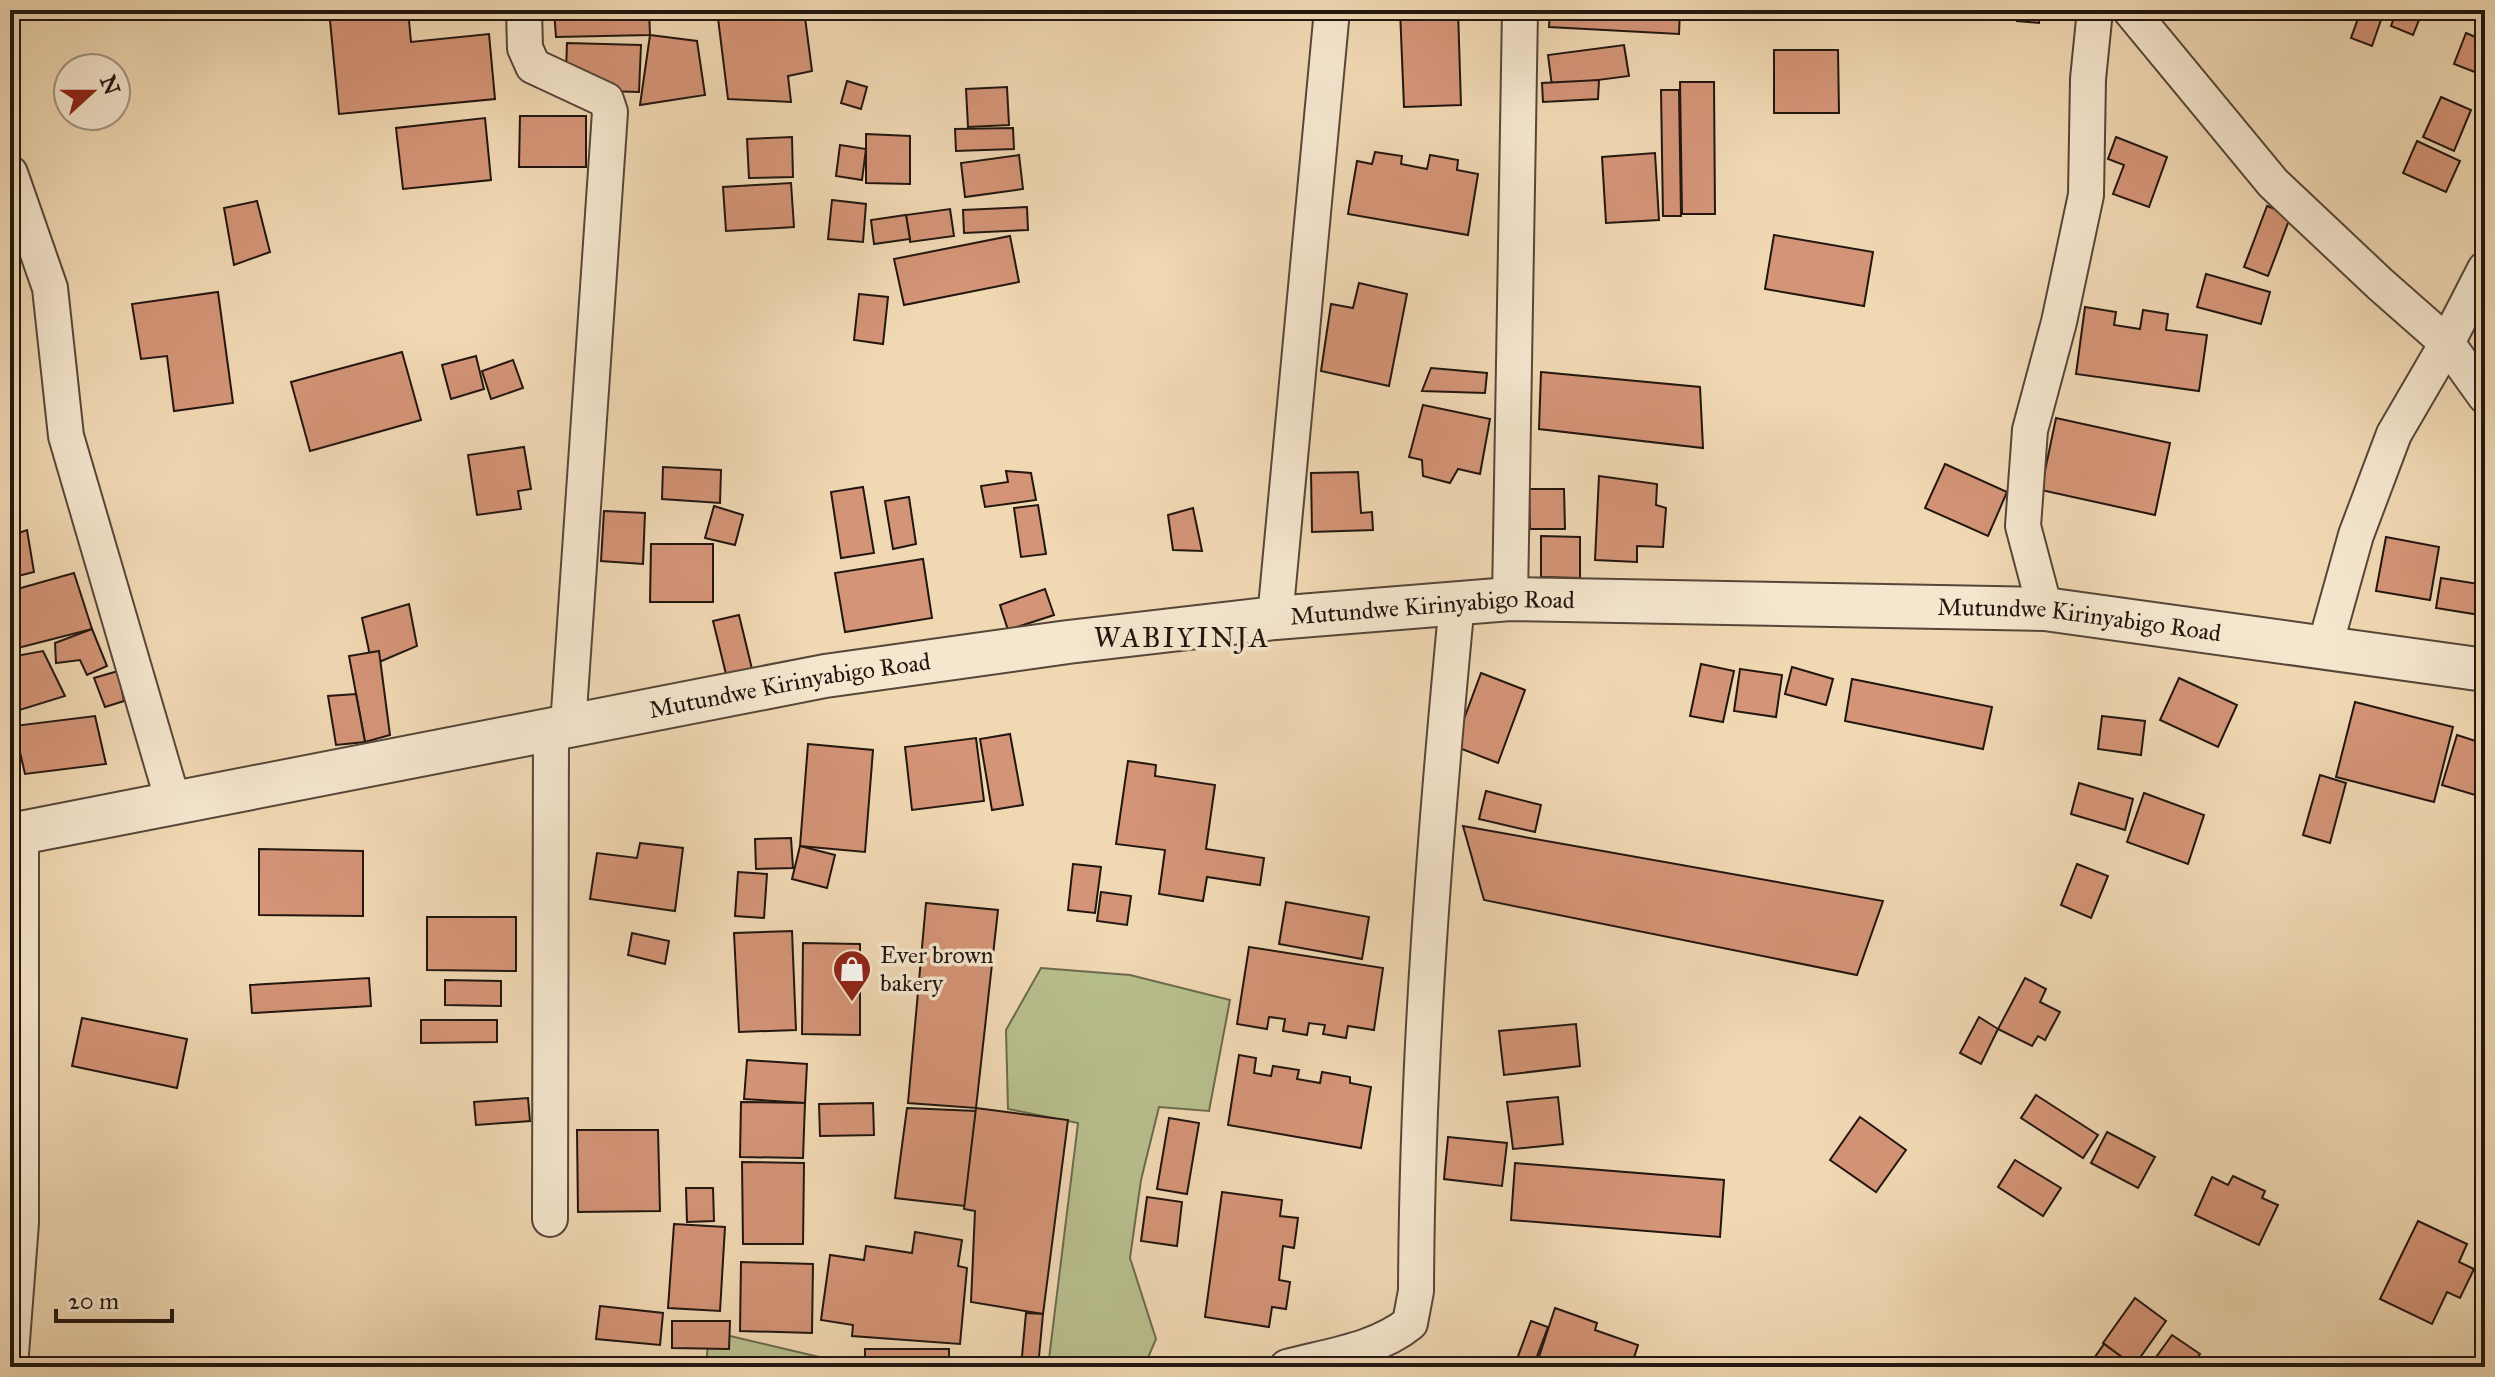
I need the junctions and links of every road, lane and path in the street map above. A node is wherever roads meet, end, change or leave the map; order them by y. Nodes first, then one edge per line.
1 (524, 10) edge
2 (1332, 10) edge
3 (1520, 10) edge
4 (2095, 10) edge
5 (2130, 10) edge
6 (10, 173) edge
7 (2485, 269) edge
8 (2447, 343) junction
9 (2485, 396) edge
10 (1510, 599) junction
11 (1457, 602) junction
12 (2045, 609) junction
13 (1275, 618) junction
14 (2325, 646) junction
15 (2485, 670) edge
16 (560, 727) junction
17 (174, 805) junction
18 (16, 834) edge
19 (550, 1219) dead end
20 (10, 1367) edge
21 (1287, 1367) edge

1 - 16 street
2 - 13 street
3 - 10 street
4 - 12 street
5 - 8 street
6 - 17 street
7 - 8 street
8 - 9 street
8 - 14 street
10 - 11 street, Mutundwe Kirinyabigo Road
10 - 12 street, Mutundwe Kirinyabigo Road
11 - 13 street, Mutundwe Kirinyabigo Road
11 - 21 street
12 - 14 street, Mutundwe Kirinyabigo Road
13 - 16 street, Mutundwe Kirinyabigo Road
14 - 15 street, Mutundwe Kirinyabigo Road
16 - 17 street, Mutundwe Kirinyabigo Road
16 - 19 street
17 - 18 street, Mutundwe Kirinyabigo Road
18 - 20 street

